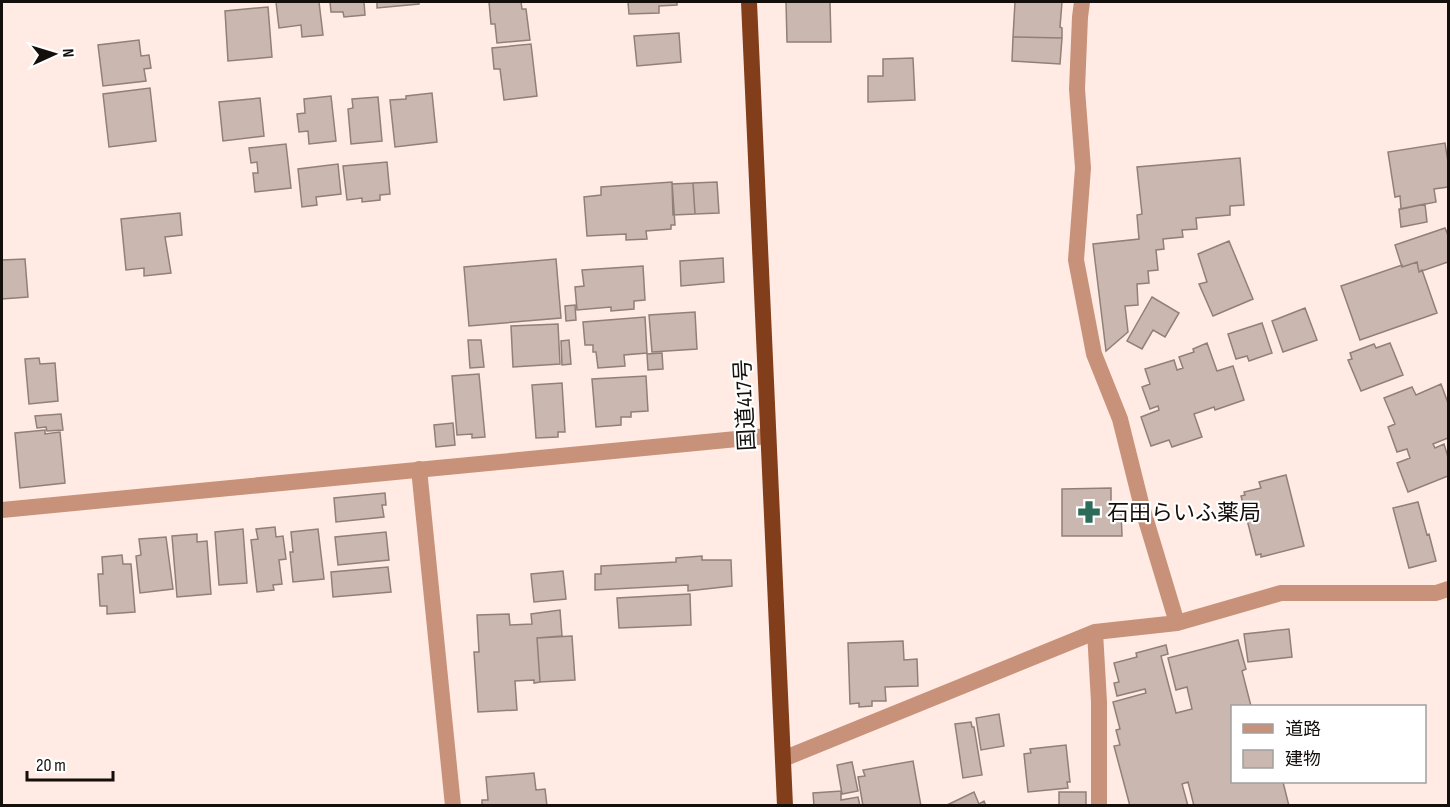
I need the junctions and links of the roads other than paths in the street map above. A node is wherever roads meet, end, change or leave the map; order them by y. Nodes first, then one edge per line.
1 (749, 2) edge
2 (1082, 2) edge
3 (768, 436) junction
4 (419, 469) junction
5 (2, 510) edge
6 (1449, 590) edge
7 (1177, 623) junction
8 (1095, 632) junction
9 (783, 759) junction
10 (453, 806) edge
11 (785, 806) edge
12 (1099, 806) edge

1 - 3 highway, 国道417号
2 - 7 street
3 - 4 street
3 - 9 highway, 国道417号
4 - 5 street
4 - 10 street
6 - 7 street
7 - 8 street
8 - 9 street
8 - 12 street
9 - 11 highway, 国道417号

